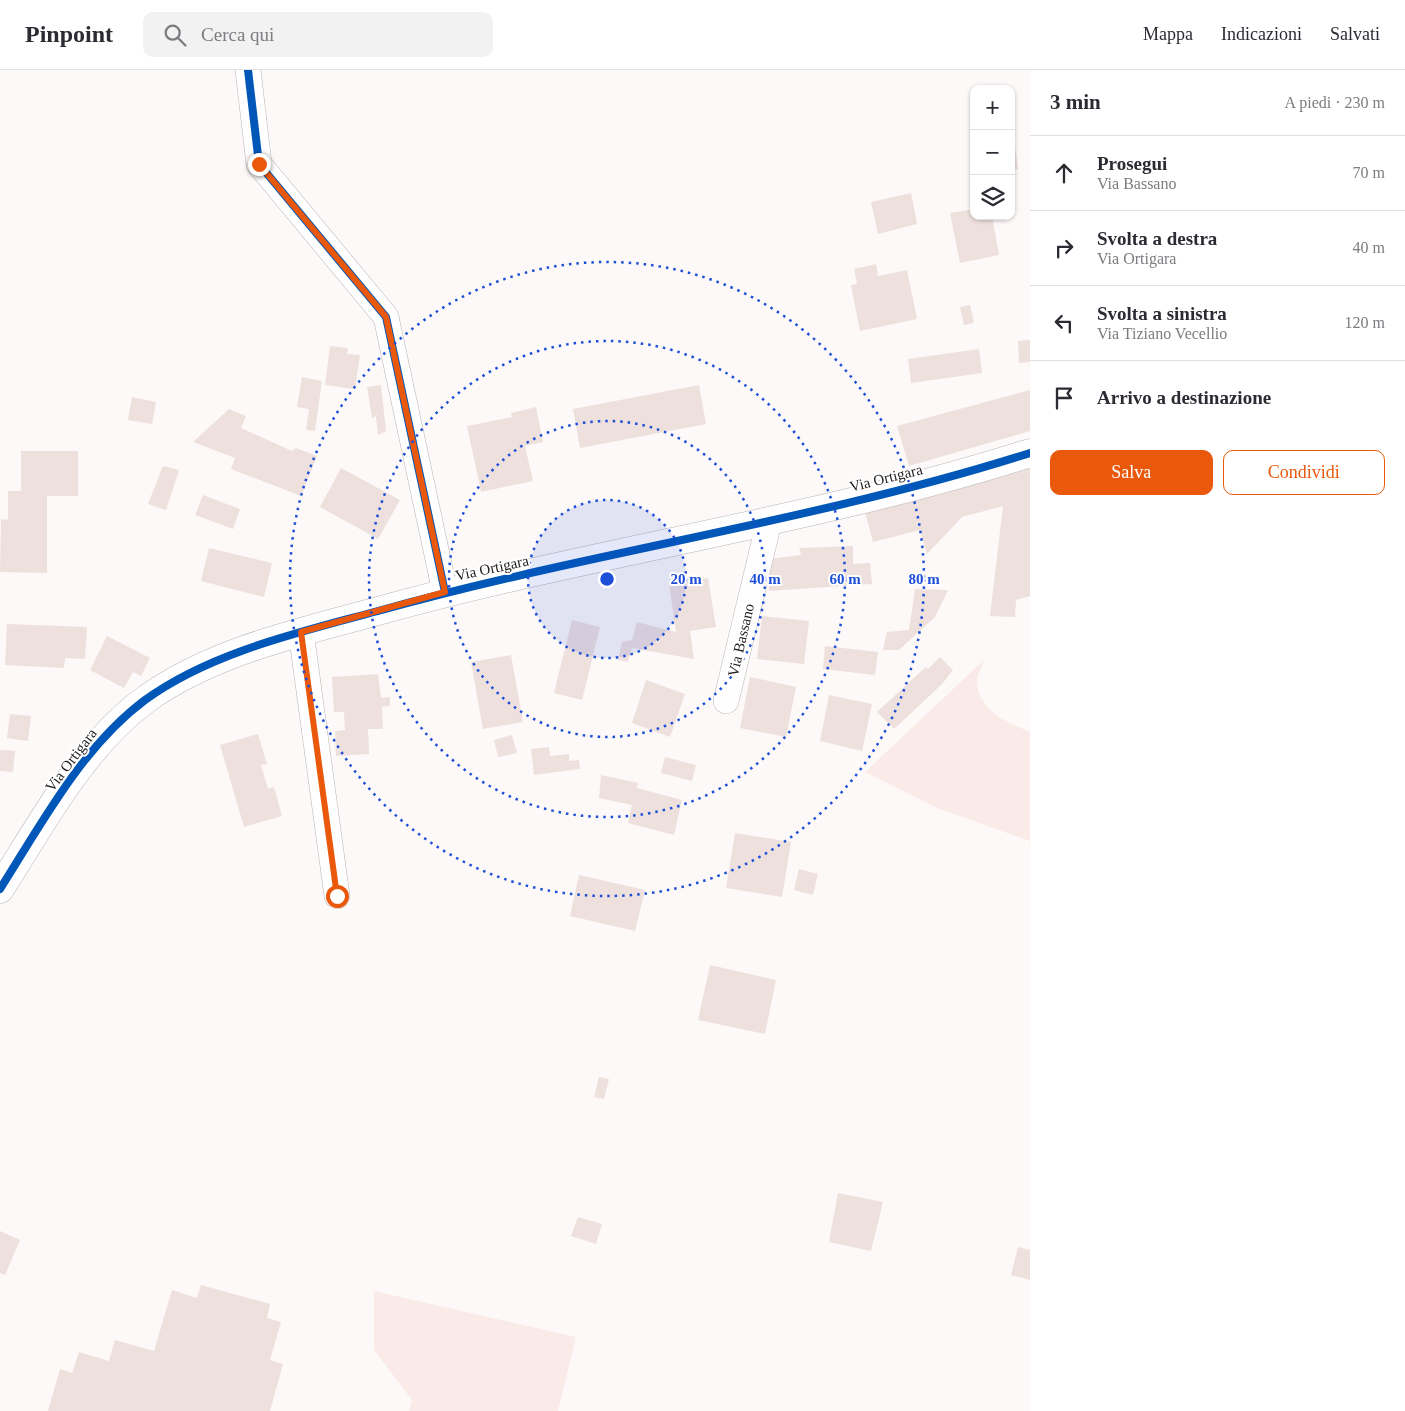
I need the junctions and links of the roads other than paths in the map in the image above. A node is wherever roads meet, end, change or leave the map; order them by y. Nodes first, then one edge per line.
1 (248, 70) edge
2 (1030, 453) edge
3 (769, 522) junction
4 (445, 592) junction
5 (301, 632) junction
6 (726, 700) dead end
7 (0, 889) edge
8 (337, 896) dead end

1 - 4 street
2 - 3 street, Via Ortigara
3 - 4 street, Via Ortigara
3 - 6 street, Via Bassano
4 - 5 street, Via Ortigara
5 - 7 street, Via Ortigara
5 - 8 street

